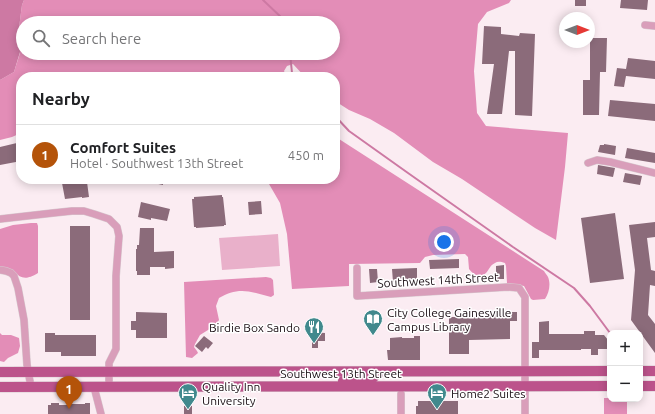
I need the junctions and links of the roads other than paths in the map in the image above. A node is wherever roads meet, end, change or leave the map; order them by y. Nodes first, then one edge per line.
1 (644, 25) dead end
2 (655, 26) edge
3 (588, 163) dead end
4 (655, 173) edge
5 (0, 219) edge
6 (357, 268) dead end
7 (0, 270) edge
8 (607, 371) edge
9 (643, 371) edge
10 (655, 371) edge
11 (0, 372) edge
12 (28, 372) junction
13 (109, 372) junction
14 (254, 372) junction
15 (385, 372) junction
16 (400, 372) junction
17 (525, 372) junction
18 (254, 386) junction
19 (328, 386) junction
20 (525, 386) junction
21 (607, 386) edge
22 (643, 386) edge
23 (655, 386) edge
24 (0, 387) edge
25 (31, 387) junction
26 (94, 387) junction
27 (109, 387) junction
28 (400, 390) junction
29 (101, 414) edge
30 (401, 414) edge
31 (525, 414) edge

1 - 2 street
3 - 4 street
5 - 13 street
6 - 17 street, Southwest 14th Street
7 - 12 street
8 - 17 main road, Southwest 13th Street
9 - 10 main road
11 - 12 main road, Southwest 13th Street
12 - 13 main road, Southwest 13th Street
12 - 25 street
13 - 14 main road, Southwest 13th Street
13 - 27 street
14 - 15 main road, Southwest 13th Street
14 - 18 main road
15 - 16 main road, Southwest 13th Street
15 - 19 main road
16 - 17 main road, Southwest 13th Street
16 - 28 main road
17 - 20 street
18 - 19 main road, Southwest 13th Street
18 - 27 main road, Southwest 13th Street
19 - 28 main road, Southwest 13th Street
20 - 21 main road, Southwest 13th Street
20 - 28 main road, Southwest 13th Street
20 - 31 street
22 - 23 main road
24 - 25 main road, Southwest 13th Street
25 - 26 main road, Southwest 13th Street
26 - 27 main road, Southwest 13th Street
26 - 29 street
28 - 30 street

